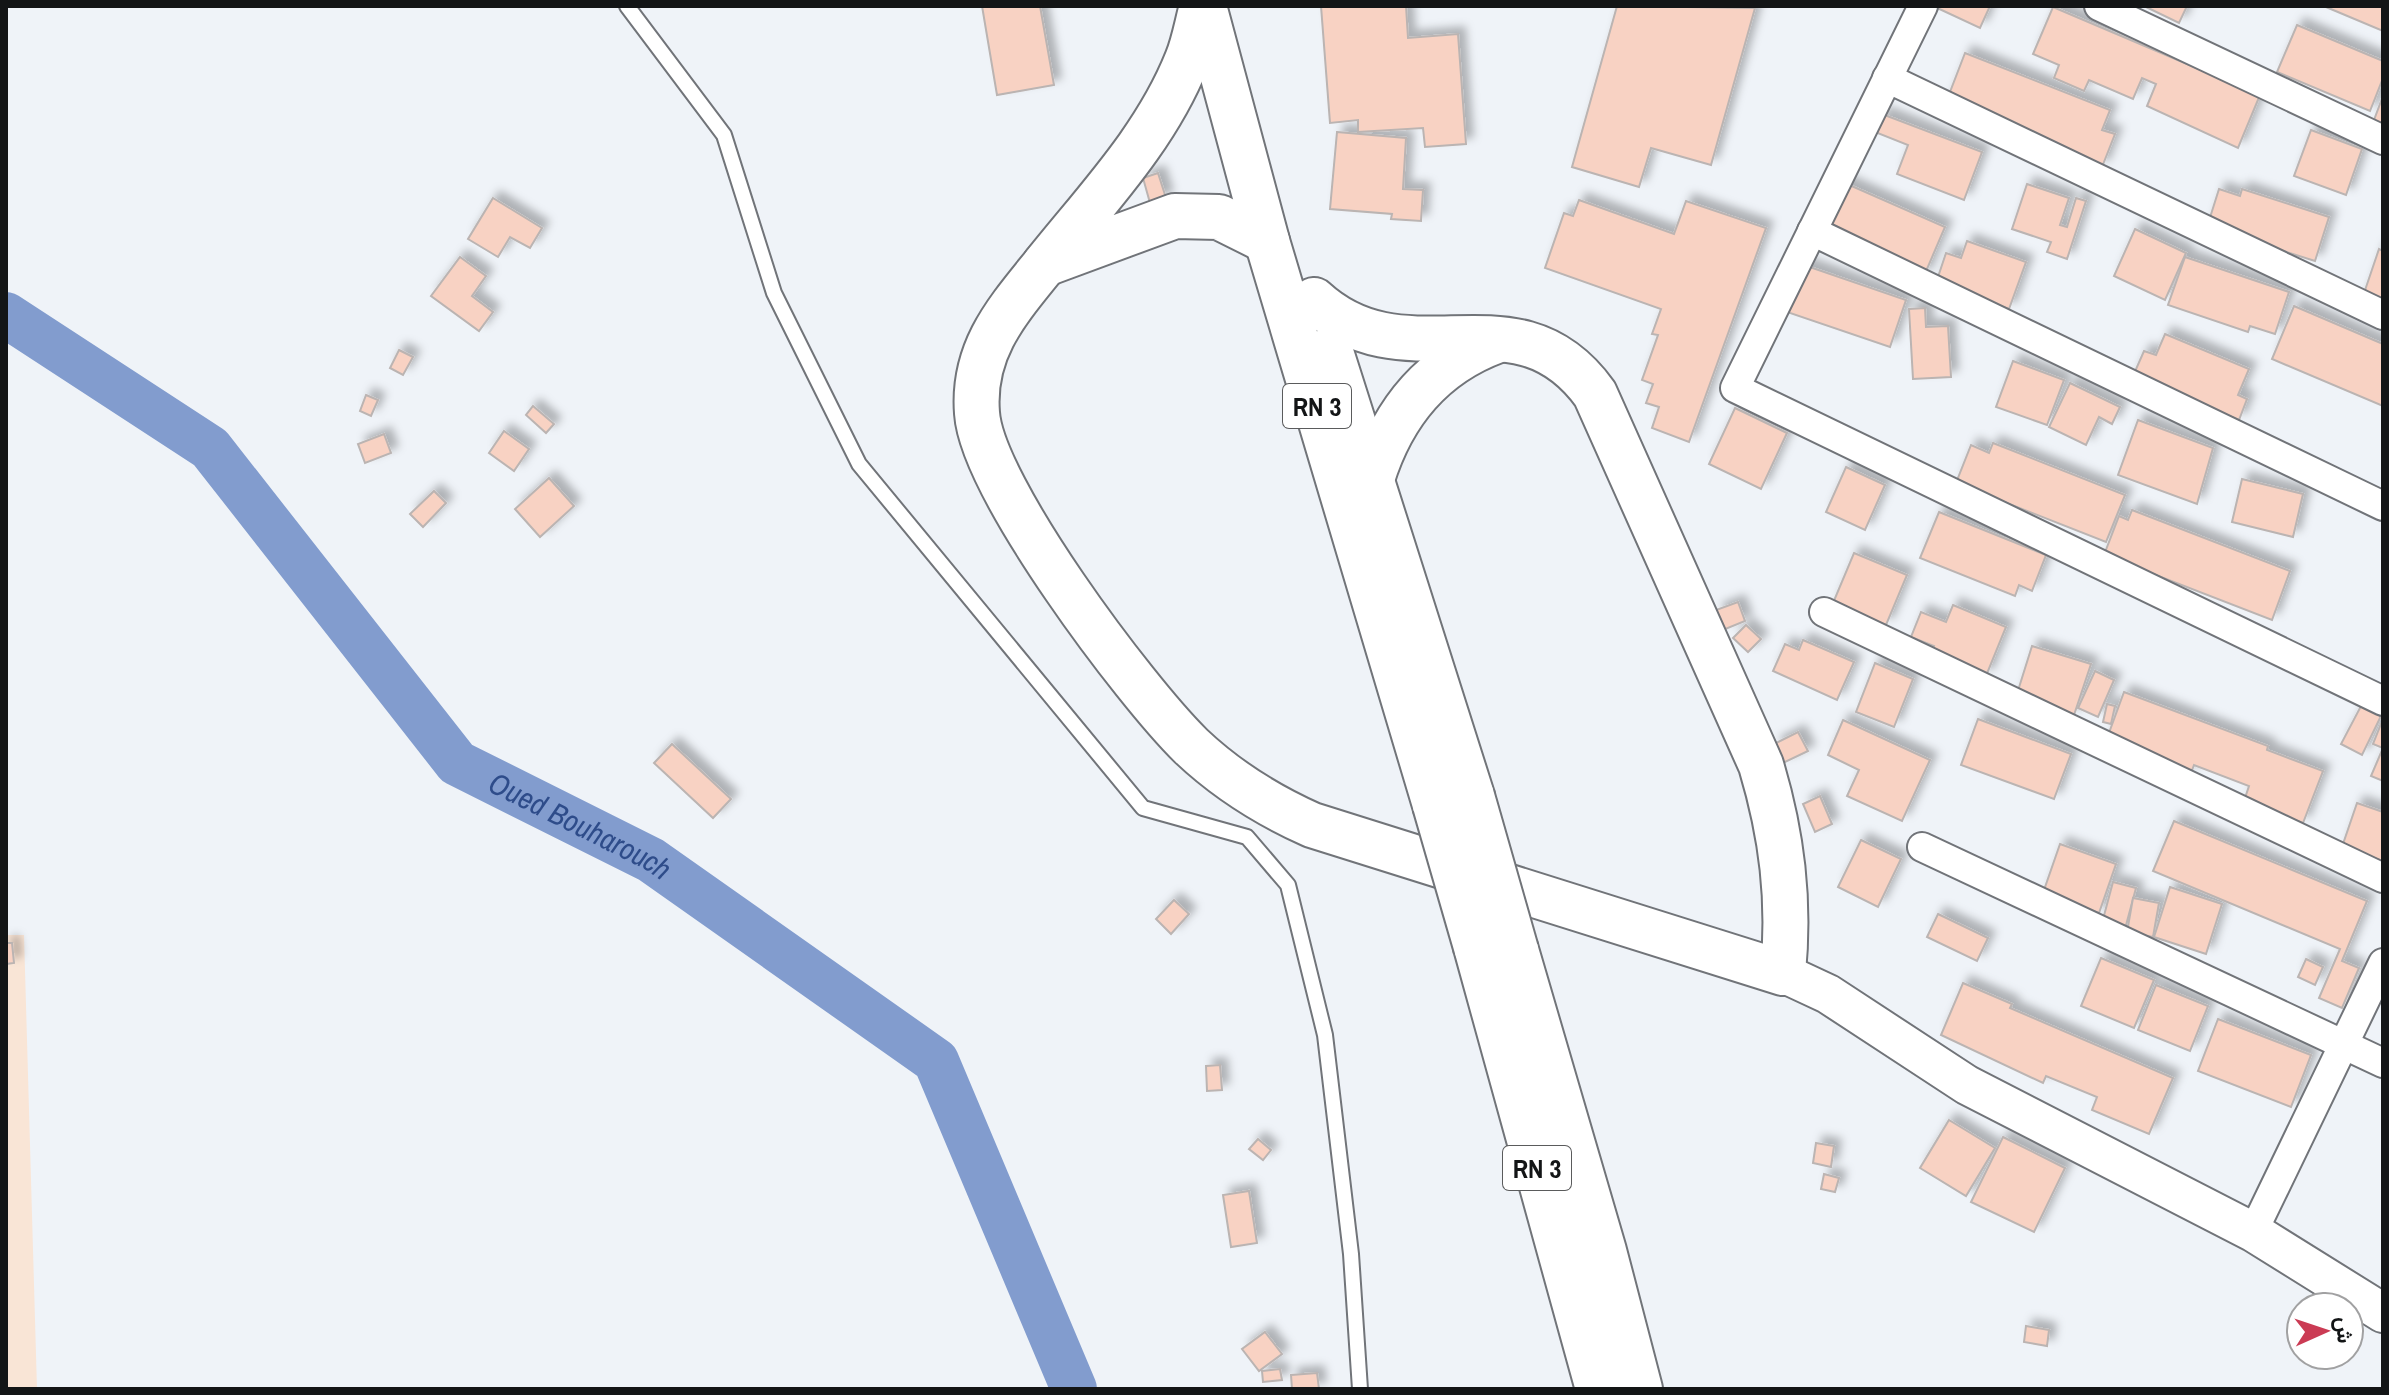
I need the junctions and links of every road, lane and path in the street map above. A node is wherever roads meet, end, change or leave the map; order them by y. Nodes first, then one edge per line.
1 (627, 6) edge
2 (1203, 6) edge
3 (1236, 6) edge
4 (1923, 6) edge
5 (2099, 6) edge
6 (1887, 78) junction
7 (2383, 140) edge
8 (1812, 231) junction
9 (1267, 241) junction
10 (1045, 264) junction
11 (1314, 300) junction
12 (2383, 315) edge
13 (1506, 338) junction
14 (1372, 479) junction
15 (2383, 506) edge
16 (1824, 612) dead end
17 (2383, 701) edge
18 (1453, 801) junction
19 (1253, 819) junction
20 (1922, 847) dead end
21 (2383, 878) edge
22 (1496, 948) junction
23 (2383, 963) edge
24 (1783, 973) junction
25 (2344, 1045) junction
26 (2383, 1063) edge
27 (2253, 1232) junction
28 (2383, 1313) edge
29 (1360, 1389) edge
30 (1598, 1389) edge
31 (1640, 1389) edge

1 - 19 lane
2 - 9 highway, RN 3
2 - 10 highway
3 - 11 highway, RN 3
4 - 6 street
5 - 7 street
6 - 8 street
6 - 12 street
8 - 15 street
8 - 17 street
9 - 10 highway
9 - 18 highway, RN 3
10 - 19 highway
11 - 13 highway
11 - 14 highway, RN 3
13 - 14 highway
13 - 24 highway
14 - 18 highway, RN 3
16 - 21 street
18 - 22 highway, RN 3, bridge
19 - 24 highway
19 - 29 lane
20 - 25 street
22 - 30 highway, RN 3
22 - 31 highway, RN 3
23 - 25 street
24 - 27 main road
25 - 26 street
25 - 27 street
27 - 28 main road

